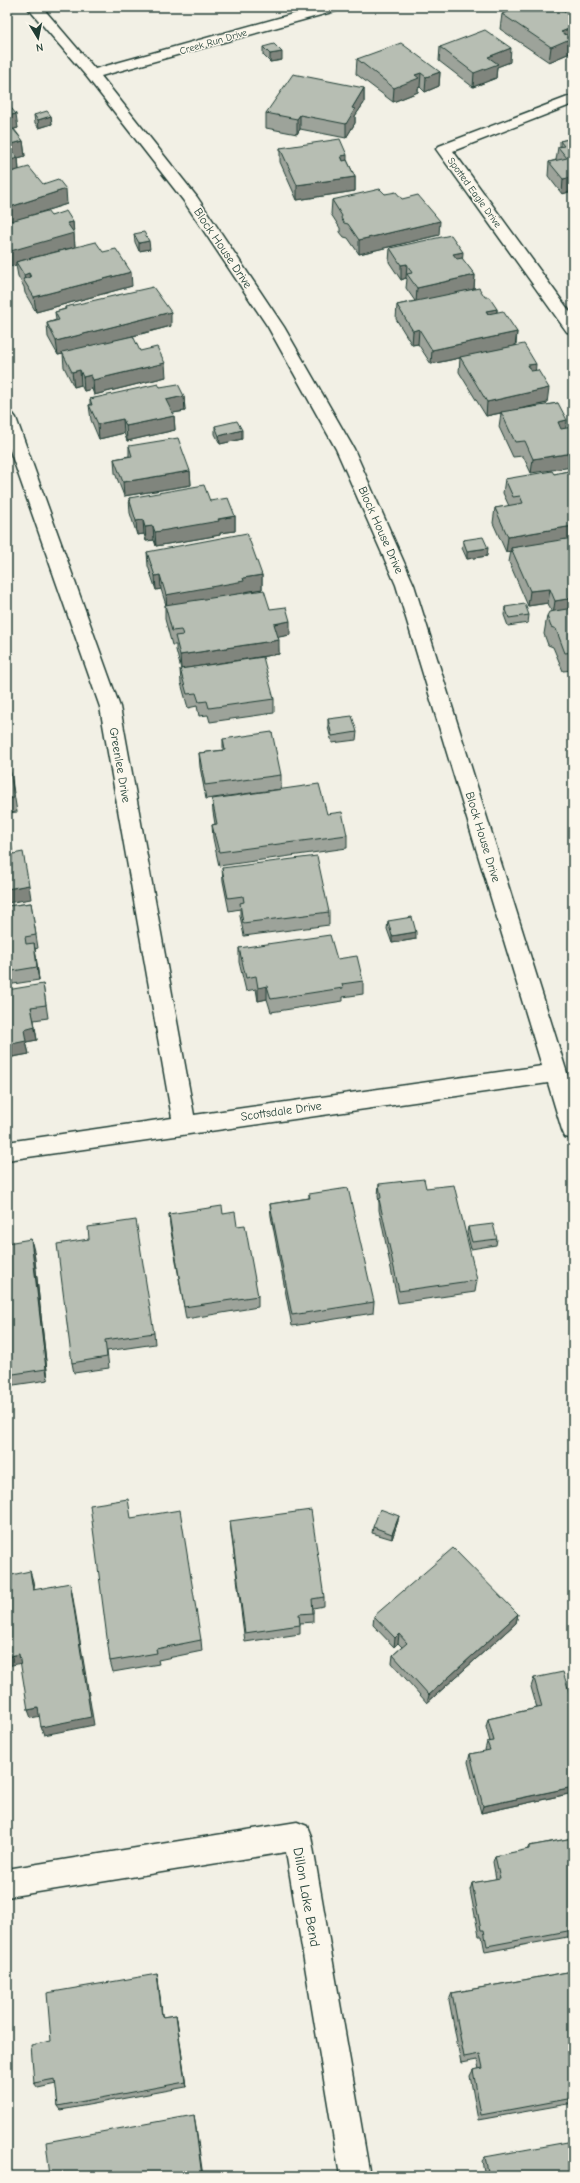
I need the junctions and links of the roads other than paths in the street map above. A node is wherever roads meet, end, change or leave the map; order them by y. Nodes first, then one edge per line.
1 (34, 7) edge
2 (334, 7) edge
3 (92, 74) junction
4 (573, 98) edge
5 (573, 328) edge
6 (7, 418) edge
7 (556, 1073) junction
8 (184, 1124) junction
9 (573, 1130) edge
10 (7, 1151) edge
11 (7, 1882) edge
12 (355, 2176) edge

1 - 3 street, Block House Drive
2 - 3 street, Creek Run Drive
3 - 7 street, Block House Drive
4 - 5 street, Spotted Eagle Drive
6 - 8 street, Greenlee Drive
7 - 8 street, Scottsdale Drive
7 - 9 street, Block House Drive
8 - 10 street, Scottsdale Drive
11 - 12 street, Dillon Lake Bend

